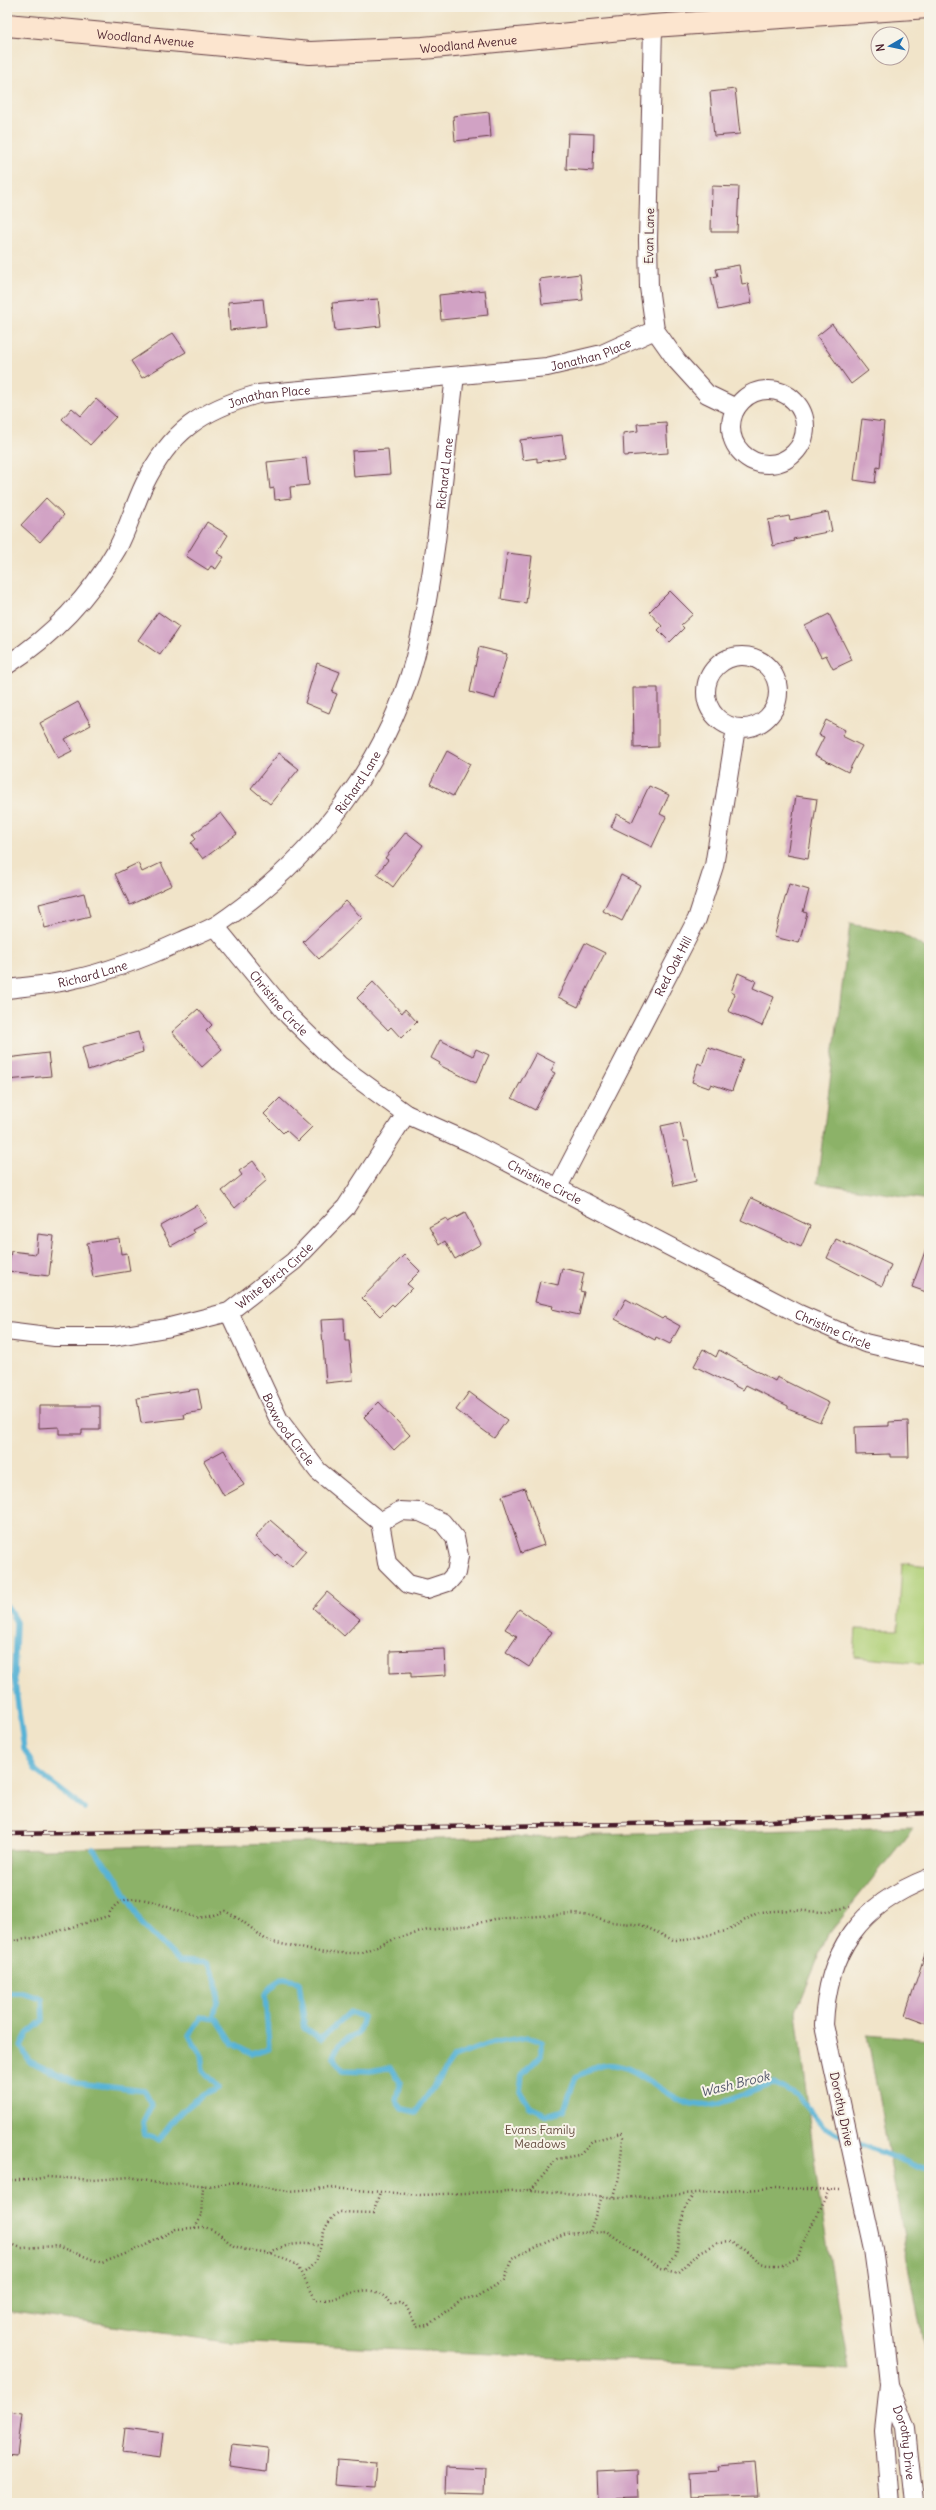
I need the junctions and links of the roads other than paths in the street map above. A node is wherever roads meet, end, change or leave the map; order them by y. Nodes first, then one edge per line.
1 (929, 7) edge
2 (7, 25) edge
3 (653, 26) junction
4 (655, 330) junction
5 (455, 376) junction
6 (736, 408) junction
7 (7, 665) edge
8 (736, 728) junction
9 (215, 926) junction
10 (7, 989) edge
11 (406, 1114) junction
12 (558, 1187) junction
13 (229, 1312) junction
14 (7, 1331) edge
15 (929, 1358) edge
16 (380, 1522) junction
17 (929, 1878) edge
18 (889, 2384) junction
19 (890, 2503) edge
20 (914, 2503) edge

1 - 3 street, Woodland Avenue
2 - 3 street, Woodland Avenue
3 - 4 street, Evan Lane
4 - 5 street, Jonathan Place
4 - 6 street, Evan Lane
5 - 7 street, Jonathan Place
5 - 9 street, Richard Lane
6 - 6 street
8 - 8 street
8 - 12 street, Red Oak Hill
9 - 10 street, Richard Lane
9 - 11 street, Christine Circle
11 - 12 street, Christine Circle
11 - 13 street, White Birch Circle
12 - 15 street, Christine Circle
13 - 14 street, White Birch Circle
13 - 16 street, Boxwood Circle
16 - 16 street
17 - 18 street, Dorothy Drive
18 - 19 street, Dorothy Drive
18 - 20 street, Dorothy Drive

